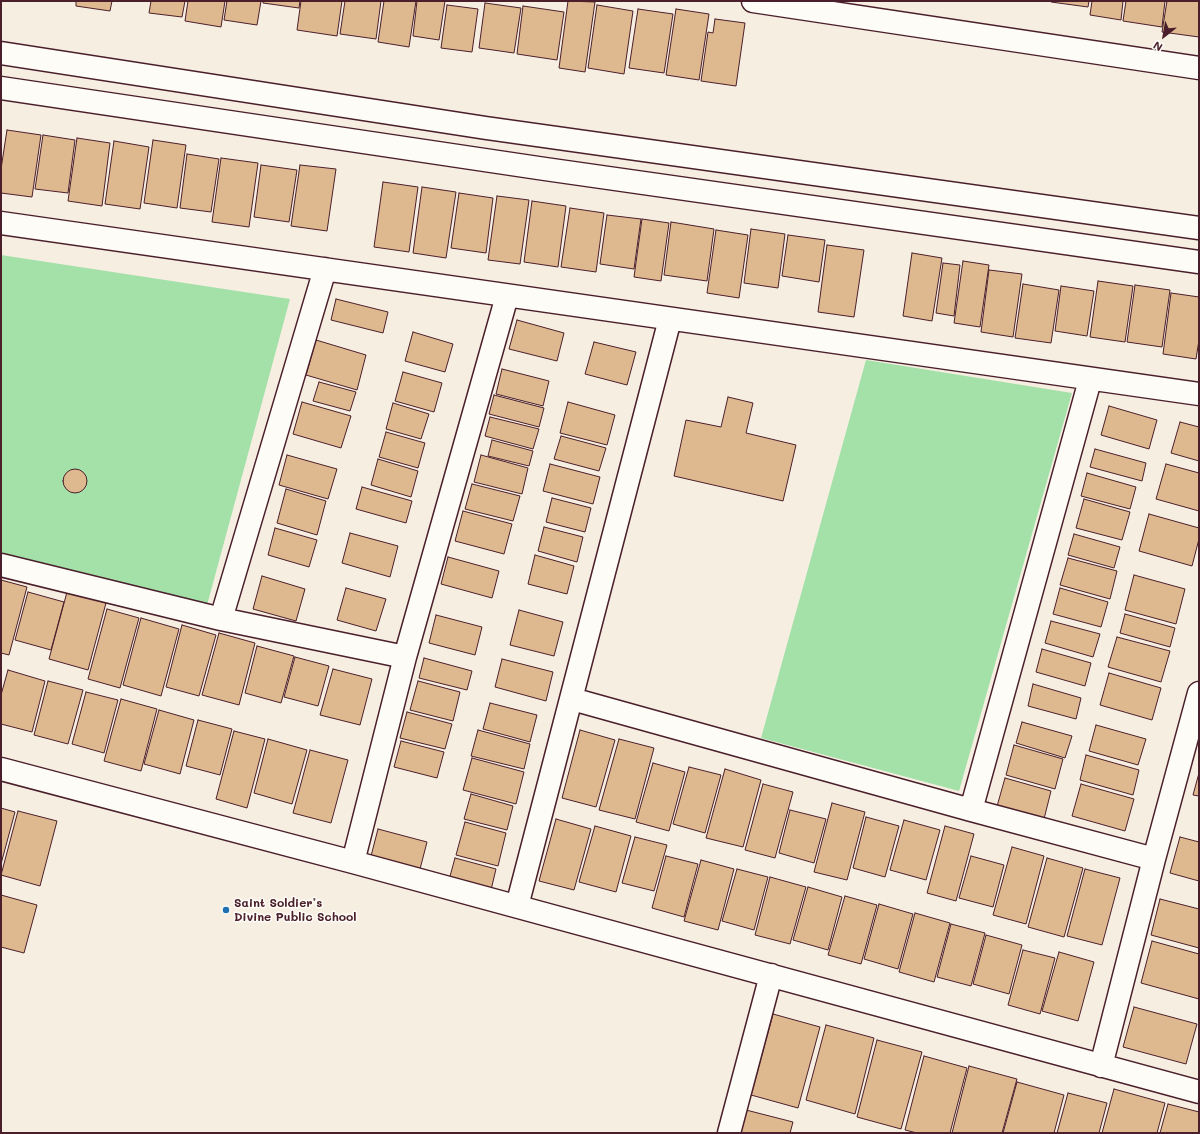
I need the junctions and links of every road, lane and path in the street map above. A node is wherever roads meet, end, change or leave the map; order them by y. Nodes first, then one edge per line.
1 (753, 1) edge
2 (866, 9) edge
3 (1, 53) edge
4 (1199, 68) edge
5 (1, 88) edge
6 (1, 223) edge
7 (1199, 228) edge
8 (1199, 262) edge
9 (325, 269) junction
10 (508, 296) junction
11 (670, 319) junction
12 (1090, 380) junction
13 (1199, 394) edge
14 (1, 565) edge
15 (221, 619) junction
16 (405, 657) junction
17 (1199, 693) edge
18 (572, 699) junction
19 (1, 769) edge
20 (971, 810) junction
21 (1154, 859) junction
22 (353, 862) junction
23 (517, 906) junction
24 (771, 975) junction
25 (1101, 1066) junction
26 (1199, 1092) edge
27 (728, 1133) edge

1 - 2 street
2 - 4 street
3 - 7 street
5 - 8 street
6 - 9 street
9 - 10 street
9 - 15 street
10 - 11 street
10 - 16 street
11 - 12 street
11 - 18 street
12 - 13 street
12 - 20 street
14 - 15 street
15 - 16 street
16 - 22 street
17 - 21 street
18 - 20 street
18 - 23 street
19 - 22 street
20 - 21 street
21 - 25 street
22 - 23 street
23 - 24 street
24 - 25 street
24 - 27 street
25 - 26 street

